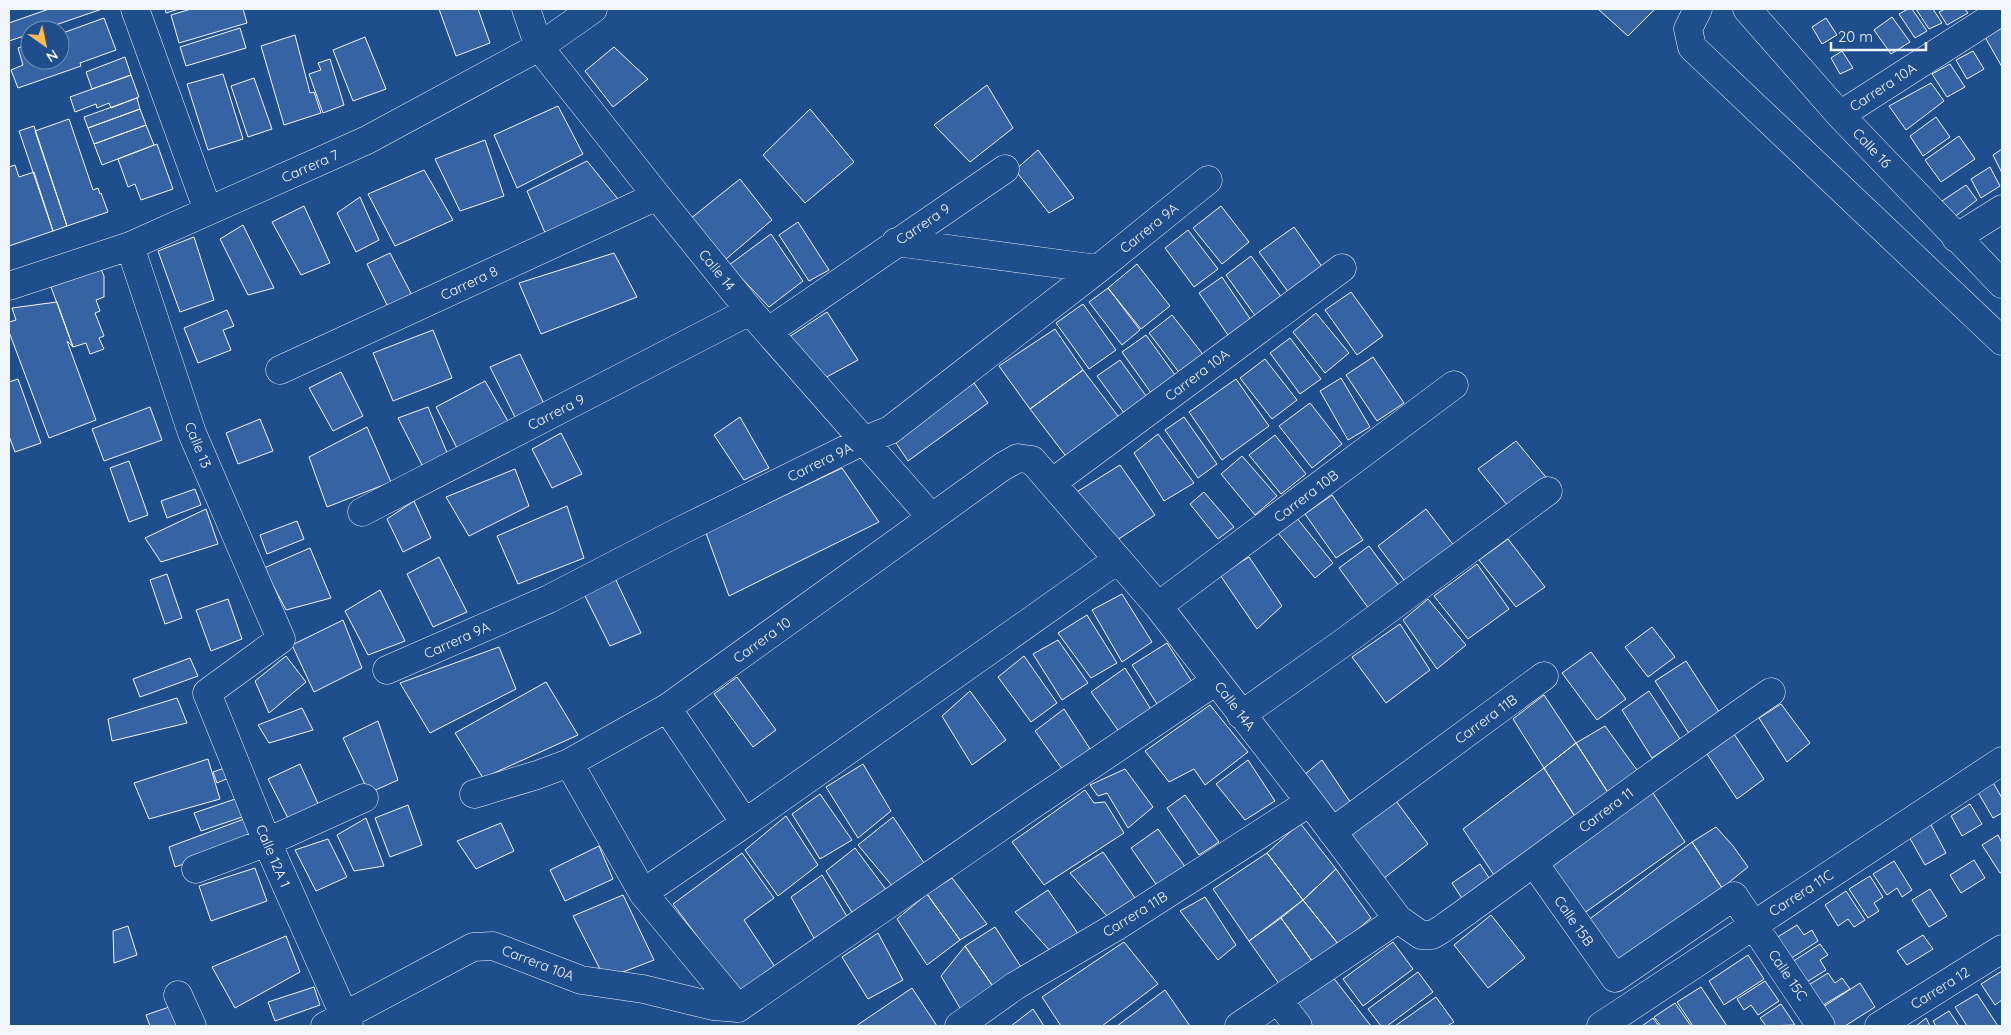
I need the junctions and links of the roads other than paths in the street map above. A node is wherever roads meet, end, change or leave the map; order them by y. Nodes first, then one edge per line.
1 (135, 9) edge
2 (526, 9) edge
3 (593, 9) edge
4 (1747, 9) edge
5 (2002, 10) edge
6 (1693, 19) edge
7 (539, 47) junction
8 (1840, 115) junction
9 (1005, 169) dead end
10 (1208, 180) dead end
11 (657, 196) junction
12 (2002, 209) edge
13 (208, 212) junction
14 (1956, 238) junction
15 (896, 242) junction
16 (130, 246) junction
17 (1342, 268) dead end
18 (1098, 269) junction
19 (2002, 284) edge
20 (9, 286) edge
21 (750, 311) junction
22 (769, 331) junction
23 (2002, 341) edge
24 (280, 370) dead end
25 (1454, 385) dead end
26 (863, 440) junction
27 (1032, 460) joint
28 (1053, 482) junction
29 (1548, 491) dead end
30 (362, 512) dead end
31 (931, 517) junction
32 (1116, 560) junction
33 (1158, 606) junction
34 (387, 670) dead end
35 (1544, 676) dead end
36 (1216, 681) junction
37 (1771, 692) dead end
38 (207, 693) joint
39 (667, 708) junction
40 (1241, 715) junction
41 (2002, 761) edge
42 (569, 763) junction
43 (474, 794) dead end
44 (364, 798) dead end
45 (1310, 802) junction
46 (745, 823) junction
47 (1332, 832) junction
48 (267, 842) junction
49 (1534, 863) junction
50 (196, 869) dead end
51 (642, 892) junction
52 (1398, 919) junction
53 (1754, 924) junction
54 (1442, 929) joint
55 (2002, 950) edge
56 (1614, 978) joint
57 (178, 995) dead end
58 (1278, 1000) junction
59 (738, 1008) junction
60 (339, 1023) edge
61 (192, 1026) edge
62 (959, 1026) edge
63 (1239, 1026) edge
64 (1298, 1026) edge
65 (1601, 1026) edge
66 (1821, 1026) edge
67 (1879, 1026) edge

1 - 13 street
2 - 7 street, Calle 14
3 - 7 street, Carrera 7
4 - 8 street, Calle 16
5 - 8 street, Carrera 10A
6 - 23 street
7 - 11 street, Calle 14
7 - 13 street, Carrera 7
8 - 14 street, Calle 16
9 - 15 street, Carrera 9
10 - 18 street, Carrera 9A
11 - 21 street, Calle 14
11 - 24 street, Carrera 8
12 - 14 street
13 - 16 street, Carrera 7
14 - 19 street, Calle 16
15 - 18 street
15 - 22 street, Carrera 9
16 - 20 street, Carrera 7
16 - 38 street, Calle 13
17 - 28 street, Carrera 10A
18 - 26 street, Carrera 9A
21 - 22 street, Calle 14
21 - 30 street, Carrera 9
22 - 26 street, Calle 14
25 - 33 street, Carrera 10B
26 - 31 street, Calle 14
26 - 34 street, Carrera 9A
27 - 28 street, Calle 14A
27 - 31 street, Carrera 10
28 - 32 street, Calle 14A
29 - 40 street
31 - 39 street, Carrera 10
32 - 33 street, Calle 14A
32 - 46 street
33 - 36 street, Calle 14A
35 - 47 street, Carrera 11B
36 - 40 street, Calle 14A
36 - 59 street
37 - 49 street, Carrera 11
38 - 48 street, Calle 12A 1
39 - 42 street, Carrera 10
39 - 46 street
40 - 45 street, Calle 14A
41 - 53 street, Carrera 11C
42 - 43 street, Carrera 10
42 - 51 street
44 - 48 street
45 - 47 street, Calle 14A
45 - 62 street, Carrera 11B
46 - 51 street
47 - 52 street, Calle 14A
48 - 50 street
48 - 60 street, Calle 12A 1
49 - 54 street, Carrera 11
49 - 56 street, Calle 15B
51 - 59 street
52 - 54 street, Calle 14A
52 - 58 street
53 - 56 street, Calle 15C
53 - 65 street, Carrera 11C
53 - 66 street, Calle 15C
55 - 67 street, Carrera 12
57 - 61 street
58 - 63 street
58 - 64 street
59 - 60 street, Carrera 10A

